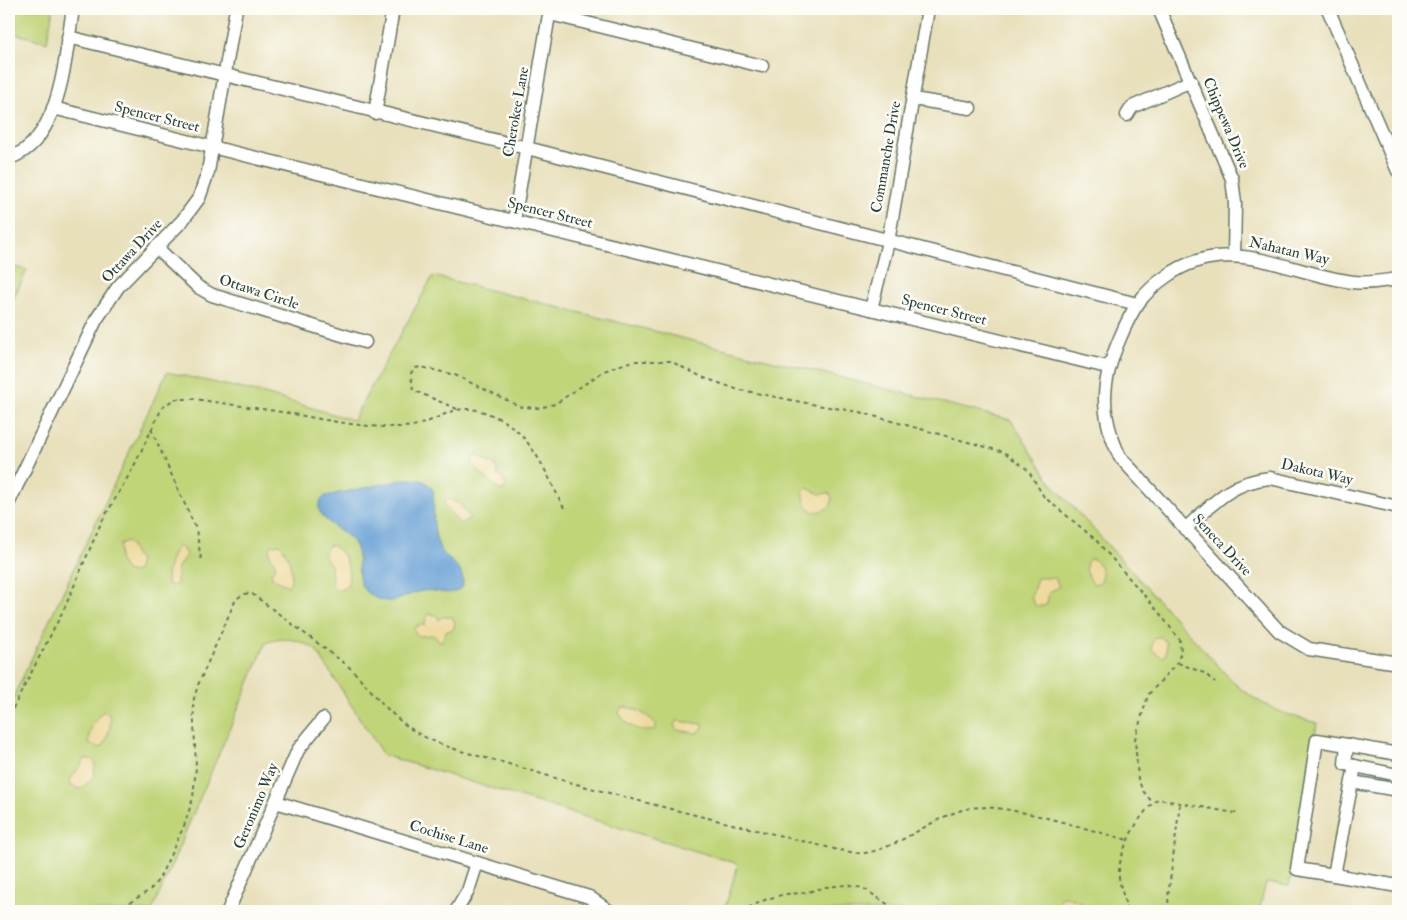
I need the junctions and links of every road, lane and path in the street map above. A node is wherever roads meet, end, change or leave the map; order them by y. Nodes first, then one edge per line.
1 (73, 9) edge
2 (236, 9) edge
3 (393, 9) edge
4 (928, 9) edge
5 (1159, 9) edge
6 (1328, 9) edge
7 (550, 11) edge
8 (68, 37) junction
9 (762, 66) dead end
10 (225, 75) junction
11 (1190, 81) junction
12 (913, 99) junction
13 (53, 108) junction
14 (970, 108) dead end
15 (375, 113) junction
16 (1127, 115) dead end
17 (213, 148) junction
18 (527, 148) junction
19 (1394, 150) edge
20 (9, 158) edge
21 (1398, 171) edge
22 (514, 221) junction
23 (888, 242) junction
24 (156, 247) junction
25 (1234, 256) junction
26 (1398, 278) edge
27 (1137, 304) junction
28 (871, 309) junction
29 (365, 342) dead end
30 (1107, 367) junction
31 (457, 409) junction
32 (151, 429) junction
33 (9, 502) edge
34 (1398, 507) edge
35 (564, 508) dead end
36 (1185, 529) junction
37 (201, 559) dead end
38 (1177, 663) junction
39 (1398, 663) edge
40 (1215, 682) dead end
41 (9, 716) edge
42 (323, 719) dead end
43 (1347, 745) junction
44 (1398, 754) edge
45 (1355, 766) junction
46 (1398, 775) edge
47 (1352, 782) junction
48 (1398, 790) edge
49 (276, 802) junction
50 (1153, 803) junction
51 (1180, 803) junction
52 (1240, 814) dead end
53 (1128, 840) junction
54 (477, 863) junction
55 (1334, 875) junction
56 (1398, 886) edge
57 (116, 911) edge
58 (228, 911) edge
59 (456, 911) edge
60 (609, 911) edge
61 (741, 911) edge
62 (898, 911) edge
63 (1126, 911) edge
64 (1169, 911) edge

1 - 8 street
2 - 10 street, Ottawa Drive
3 - 15 street
4 - 12 street, Commanche Drive
5 - 11 street, Chippewa Drive
6 - 19 street
7 - 9 street
7 - 18 street, Cherokee Lane
8 - 10 street
8 - 13 street
10 - 15 street
10 - 17 street, Ottawa Drive
11 - 16 street
11 - 25 street, Chippewa Drive
12 - 14 street
12 - 23 street, Commanche Drive
13 - 17 street, Spencer Street
13 - 20 street
15 - 18 street
17 - 22 street, Spencer Street
17 - 24 street, Ottawa Drive
18 - 22 street, Cherokee Lane
18 - 23 street
19 - 21 street
22 - 28 street, Spencer Street
23 - 27 street
23 - 28 street, Commanche Drive
24 - 29 street, Ottawa Circle
24 - 33 street, Ottawa Drive
25 - 26 street, Nahatan Way
25 - 27 street, Nahatan Way
27 - 30 street, Nahatan Way
28 - 30 street, Spencer Street
30 - 36 street, Seneca Drive
31 - 32 path
31 - 35 path
31 - 38 path
32 - 37 path
32 - 41 path
34 - 36 street, Dakota Way
36 - 39 street, Seneca Drive
38 - 40 path
38 - 50 path
42 - 49 street, Geronimo Way
43 - 44 street
43 - 45 street
43 - 55 street
45 - 46 street
45 - 47 street
47 - 48 street
47 - 55 street
49 - 54 street, Cochise Lane
49 - 58 street, Geronimo Way
50 - 51 path
50 - 53 path
51 - 52 path
51 - 64 path
53 - 57 path
53 - 63 path
54 - 59 street
54 - 60 street, Cochise Lane
55 - 56 street
61 - 62 path

